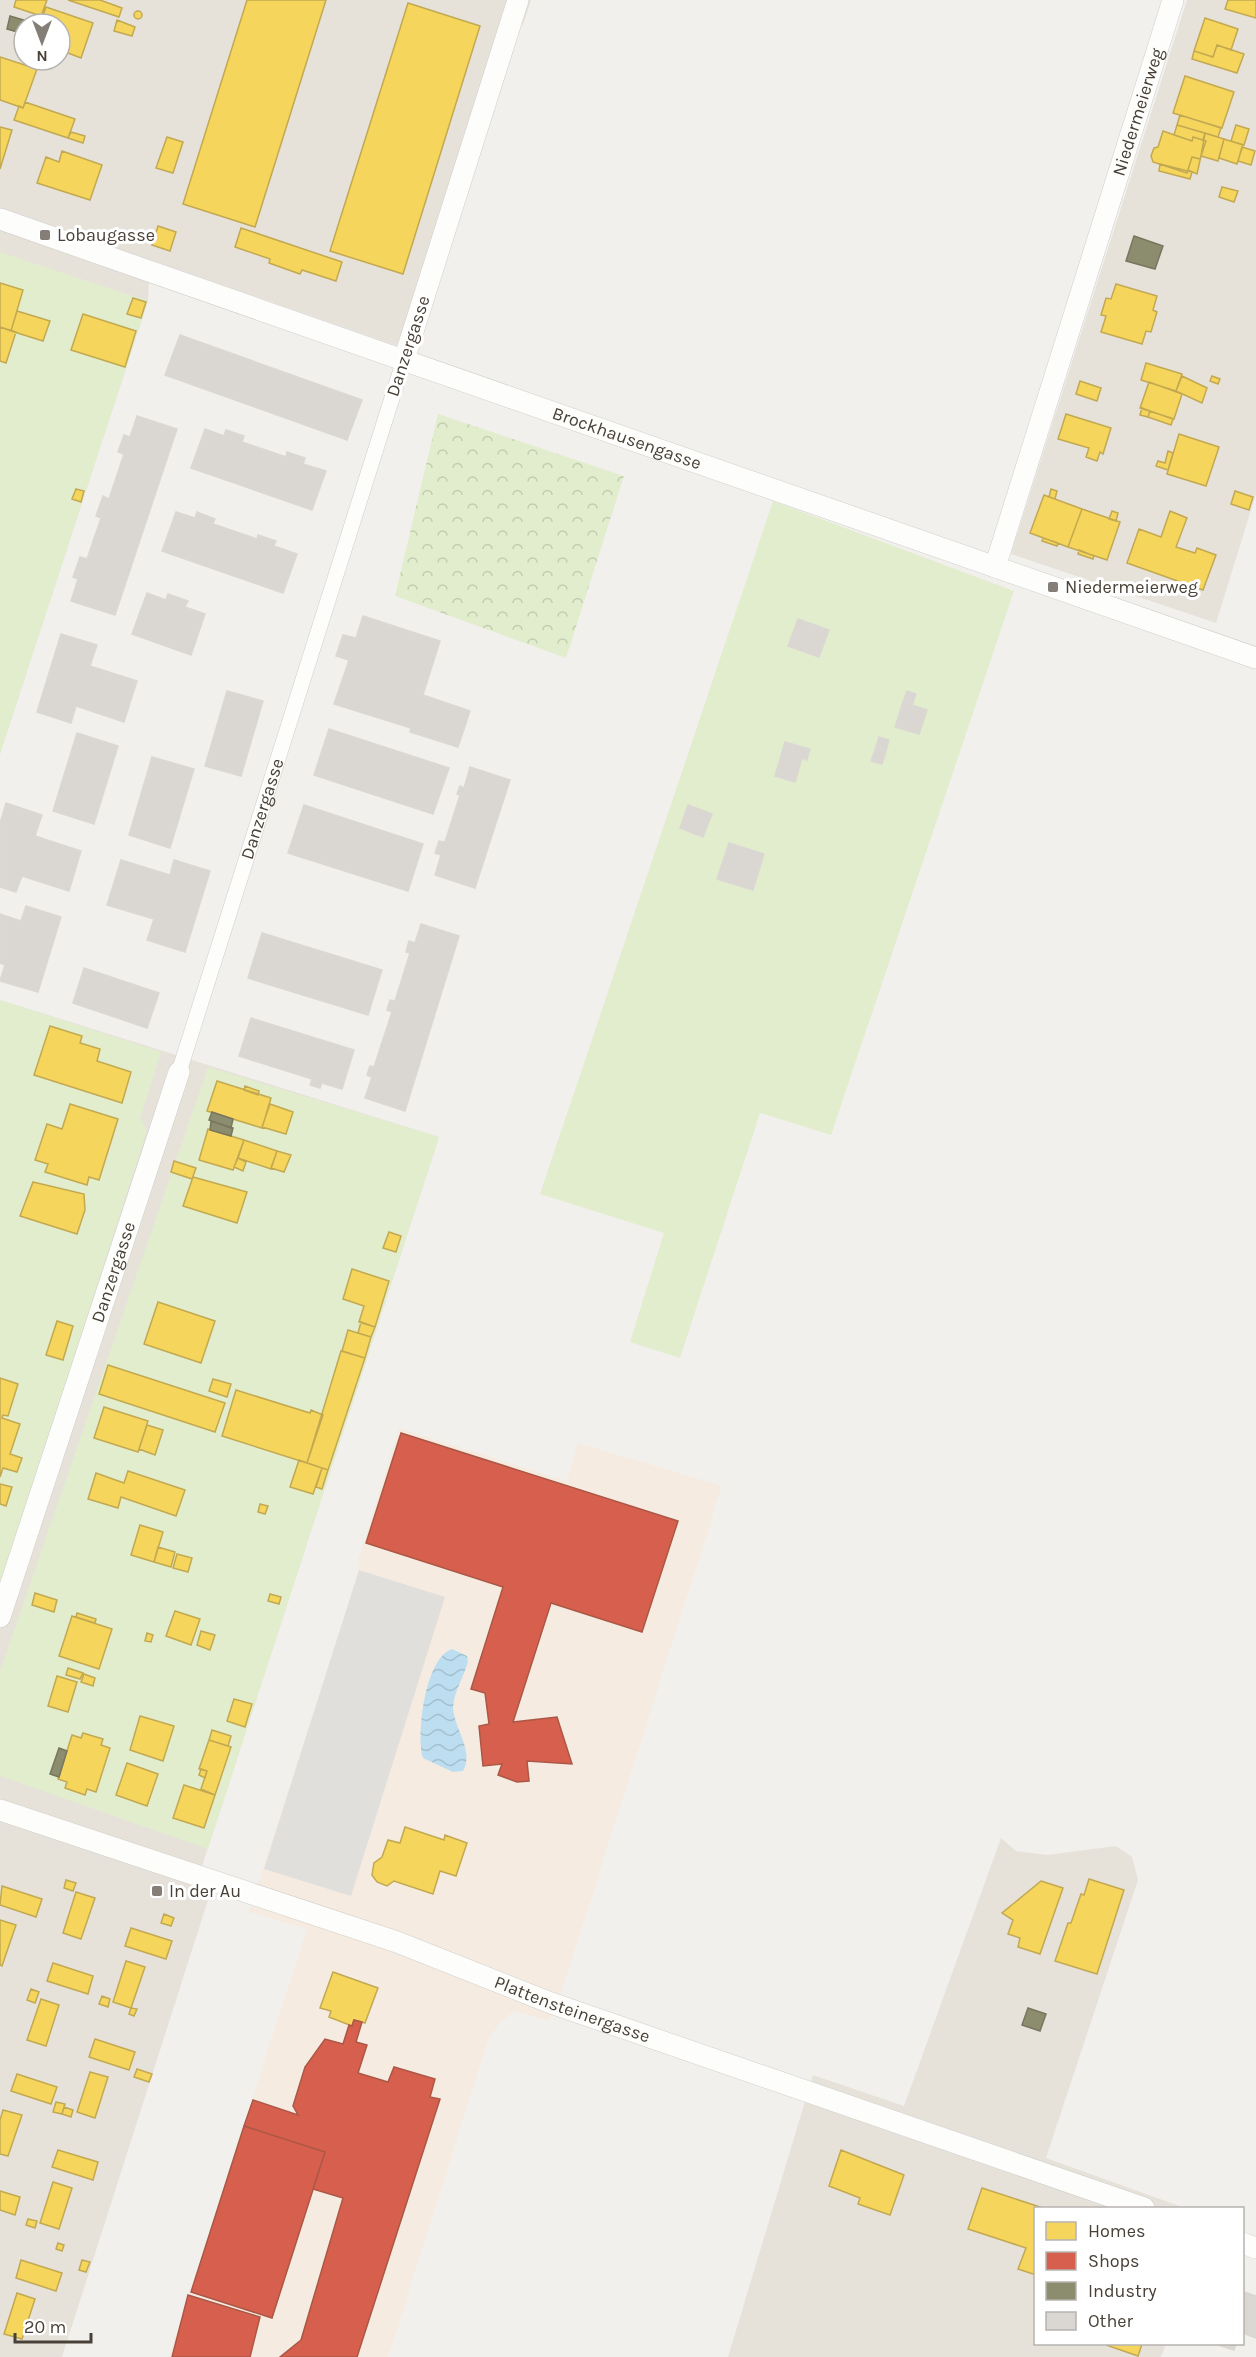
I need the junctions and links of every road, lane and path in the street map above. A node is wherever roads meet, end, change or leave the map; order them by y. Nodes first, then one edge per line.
1 (518, 0) edge
2 (1173, 0) edge
3 (0, 219) edge
4 (404, 360) junction
5 (995, 567) junction
6 (1256, 658) edge
7 (179, 1072) joint
8 (0, 1617) edge
9 (0, 1810) edge
10 (1141, 2207) edge

1 - 4 street, Danzergasse
2 - 5 street, Niedermeierweg
3 - 4 street, Brockhausengasse
4 - 5 street, Brockhausengasse
4 - 7 street, Danzergasse
5 - 6 street, Brockhausengasse
7 - 8 street, Danzergasse
9 - 10 street, Plattensteinergasse

